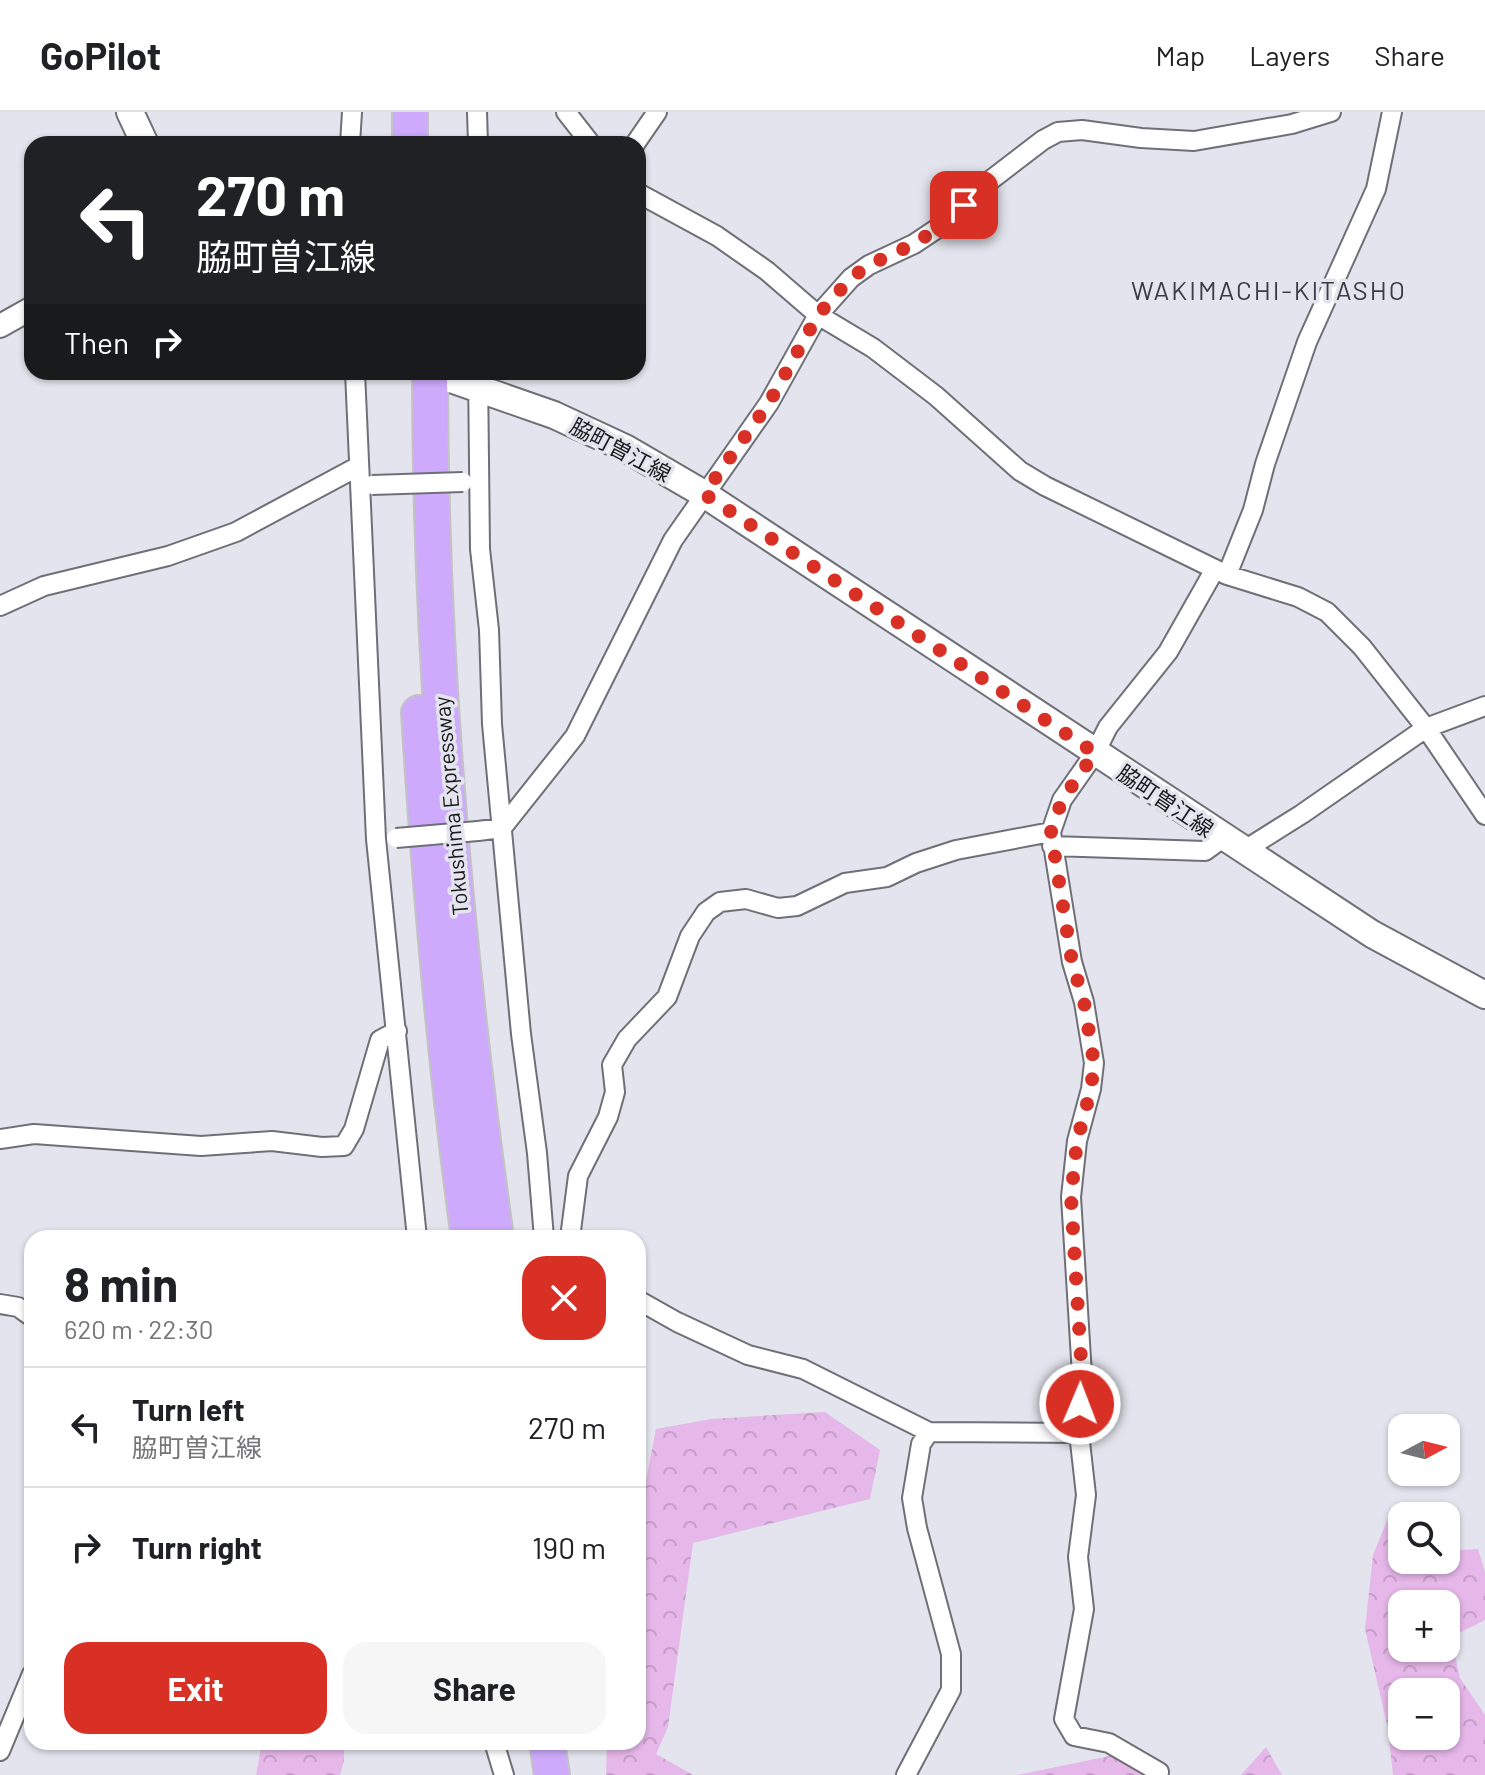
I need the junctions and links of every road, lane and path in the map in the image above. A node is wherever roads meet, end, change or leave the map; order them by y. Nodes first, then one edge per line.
1 (130, 112) edge
2 (352, 112) edge
3 (410, 112) edge
4 (430, 112) edge
5 (477, 112) edge
6 (566, 112) edge
7 (657, 112) edge
8 (1331, 112) edge
9 (1392, 112) edge
10 (141, 136) edge
11 (350, 136) edge
12 (410, 136) edge
13 (430, 136) edge
14 (478, 136) edge
15 (585, 136) edge
16 (640, 136) edge
17 (646, 197) edge
18 (24, 312) edge
19 (818, 315) junction
20 (0, 326) edge
21 (355, 380) edge
22 (408, 380) edge
23 (430, 380) edge
24 (478, 380) edge
25 (482, 380) edge
26 (359, 466) junction
27 (471, 482) junction
28 (366, 485) junction
29 (704, 494) junction
30 (1221, 572) junction
31 (0, 606) edge
32 (1485, 706) edge
33 (1426, 728) junction
34 (1095, 753) junction
35 (1485, 815) edge
36 (502, 828) junction
37 (376, 839) junction
38 (1052, 839) junction
39 (1233, 844) junction
40 (1485, 995) edge
41 (397, 1031) junction
42 (0, 1139) edge
43 (416, 1230) edge
44 (468, 1230) edge
45 (495, 1230) edge
46 (543, 1230) edge
47 (571, 1230) edge
48 (0, 1304) edge
49 (646, 1305) edge
50 (24, 1311) edge
51 (929, 1432) junction
52 (1079, 1433) junction
53 (24, 1693) edge
54 (496, 1750) edge
55 (548, 1750) edge
56 (570, 1750) edge
57 (0, 1751) edge
58 (1159, 1772) dead end
59 (504, 1775) edge
60 (552, 1775) edge
61 (575, 1775) edge
62 (906, 1775) edge

1 - 10 main road
2 - 11 street
3 - 12 highway
4 - 13 highway
5 - 14 street
6 - 15 street
7 - 16 street
8 - 19 street
9 - 30 street
17 - 19 street
18 - 20 street
19 - 29 street
19 - 30 street
21 - 26 street
22 - 44 highway, Tokushima Expressway
23 - 45 highway, Tokushima Expressway
24 - 27 street
25 - 29 main road, 脇町曽江線
26 - 28 street
26 - 31 street
27 - 28 street, bridge
27 - 36 street
28 - 37 street
29 - 34 main road, 脇町曽江線
29 - 36 street
30 - 33 street
30 - 34 street
32 - 33 street
33 - 35 street
33 - 39 street
34 - 38 street
34 - 39 main road, 脇町曽江線
36 - 37 street, bridge
36 - 46 street
37 - 41 street
38 - 39 street
38 - 47 street
38 - 52 street
39 - 40 main road, 脇町曽江線
41 - 42 street
41 - 43 street
48 - 50 street
49 - 51 street
51 - 52 street
51 - 62 street
52 - 58 street
53 - 57 street
54 - 59 street
55 - 60 highway
56 - 61 highway

